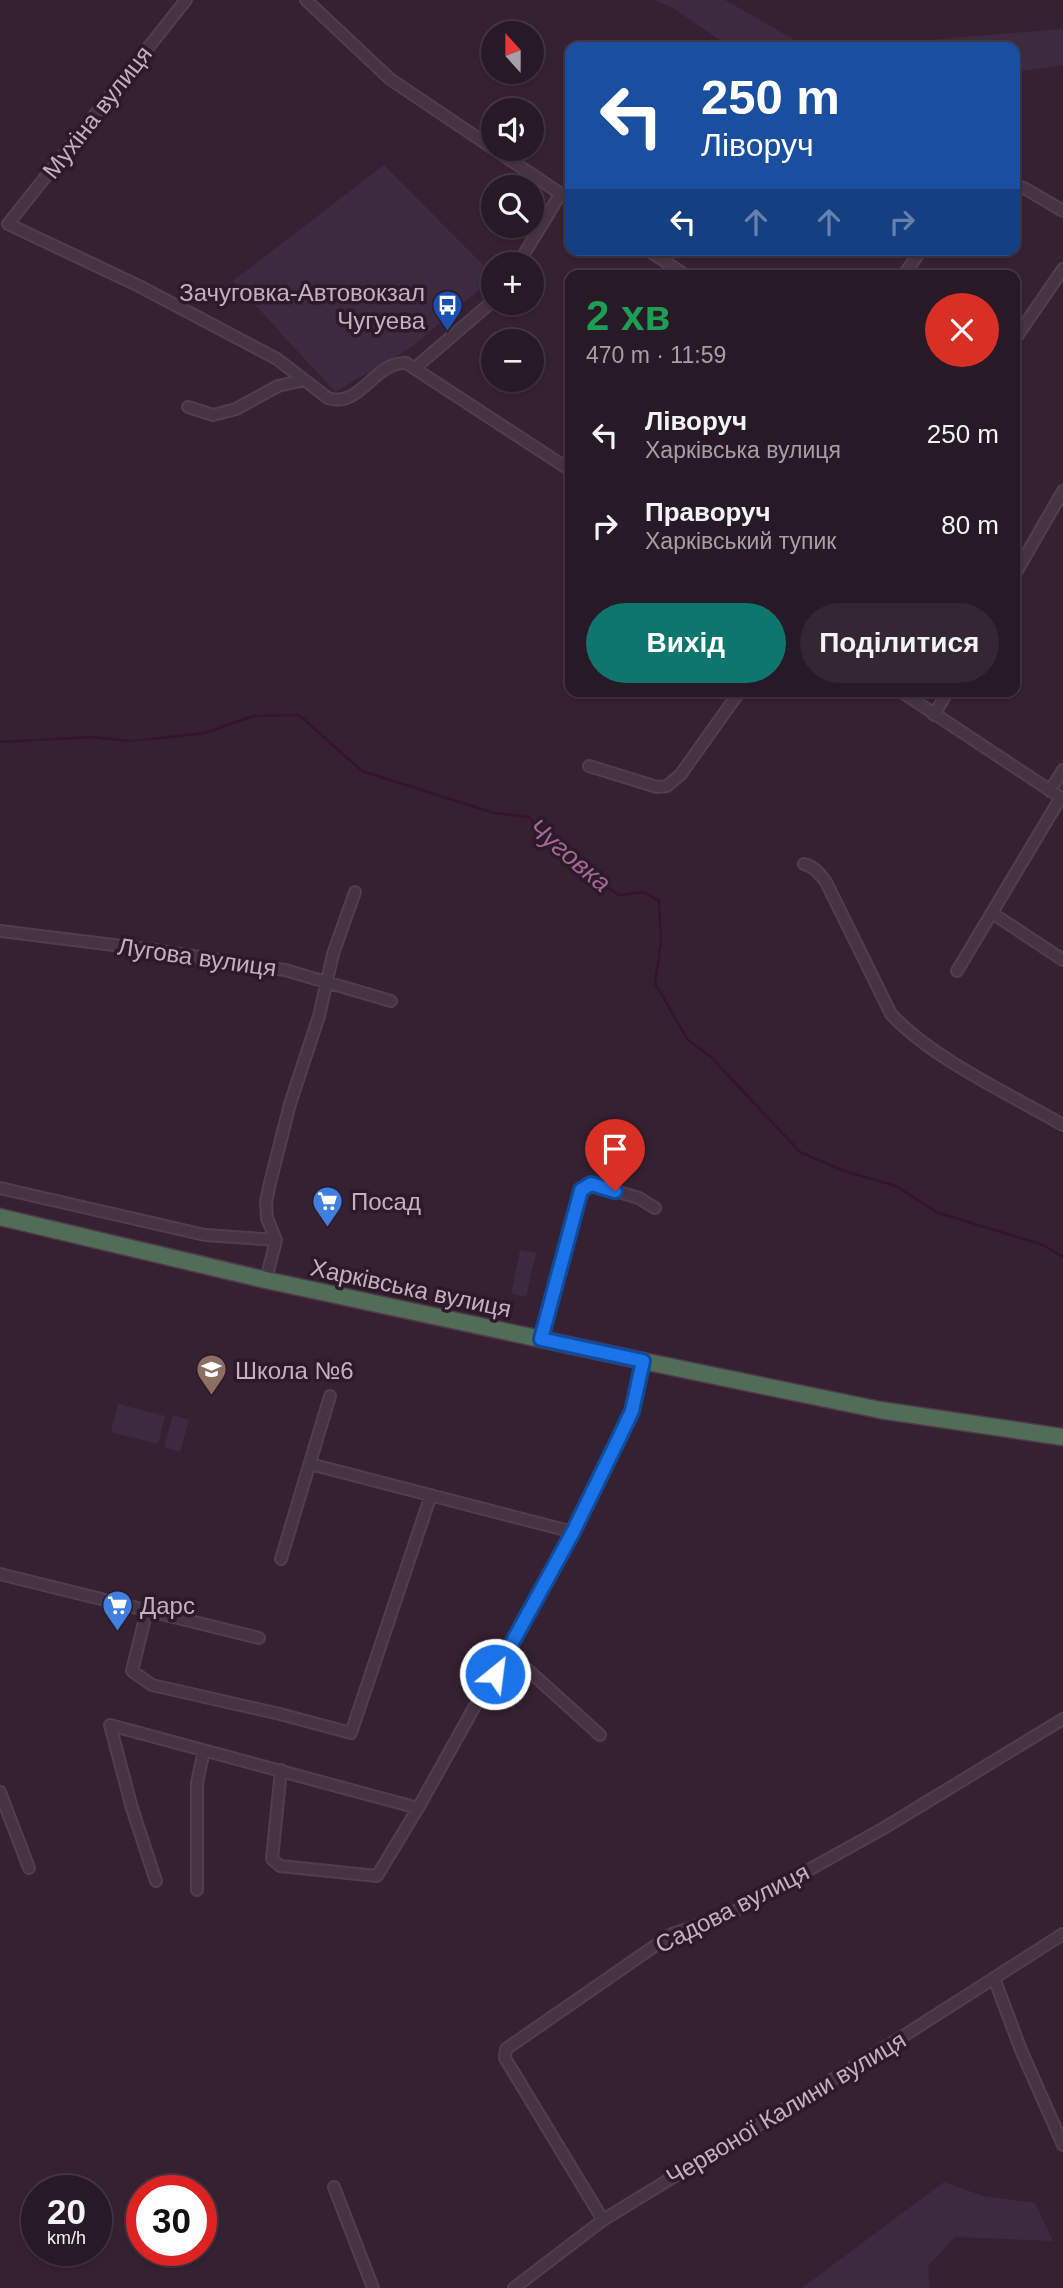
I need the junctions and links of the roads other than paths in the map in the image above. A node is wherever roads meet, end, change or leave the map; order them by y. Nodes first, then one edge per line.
1 (186, 0) edge
2 (306, 0) edge
3 (481, 140) edge
4 (512, 161) edge
5 (1020, 187) edge
6 (565, 196) edge
7 (565, 198) edge
8 (1063, 211) edge
9 (527, 252) edge
10 (657, 256) edge
11 (1063, 268) edge
12 (678, 270) edge
13 (481, 311) edge
14 (1020, 332) edge
15 (415, 368) junction
16 (304, 380) junction
17 (188, 407) dead end
18 (565, 467) edge
19 (1063, 491) edge
20 (1020, 565) edge
21 (736, 697) edge
22 (908, 697) edge
23 (944, 697) edge
24 (934, 715) junction
25 (589, 766) dead end
26 (1063, 770) edge
27 (1050, 791) junction
28 (1062, 798) edge
29 (804, 864) dead end
30 (355, 892) dead end
31 (992, 913) junction
32 (0, 931) edge
33 (1063, 960) edge
34 (957, 971) dead end
35 (327, 983) junction
36 (391, 1001) dead end
37 (1063, 1125) edge
38 (0, 1188) edge
39 (654, 1208) dead end
40 (0, 1217) edge
41 (276, 1240) junction
42 (267, 1280) junction
43 (541, 1339) junction
44 (643, 1361) junction
45 (330, 1396) dead end
46 (1063, 1437) edge
47 (310, 1464) junction
48 (431, 1495) junction
49 (573, 1532) junction
50 (281, 1559) dead end
51 (0, 1574) edge
52 (147, 1610) junction
53 (259, 1639) dead end
54 (507, 1651) junction
55 (1063, 1719) edge
56 (600, 1735) dead end
57 (204, 1750) junction
58 (281, 1770) junction
59 (0, 1792) edge
60 (418, 1808) junction
61 (29, 1868) dead end
62 (156, 1881) dead end
63 (197, 1891) dead end
64 (1063, 1934) edge
65 (994, 1978) junction
66 (1063, 2145) edge
67 (334, 2188) dead end
68 (603, 2220) junction
69 (373, 2288) edge
70 (514, 2288) edge

1 - 16 street, Мухіна вулиця
2 - 3 street
4 - 6 street
5 - 8 street
7 - 9 street
10 - 12 street
11 - 14 street
13 - 15 street
15 - 16 street
15 - 18 street
16 - 17 street
19 - 20 street
21 - 25 street
22 - 24 street
23 - 24 street
24 - 27 street
26 - 27 street
27 - 28 street
28 - 31 street
29 - 37 street
30 - 35 street
31 - 33 street
31 - 34 street
32 - 35 street, Лугова вулиця
35 - 36 street, Лугова вулиця
35 - 41 street
38 - 41 street
39 - 43 street
40 - 42 highway, Харківська вулиця
41 - 42 street
42 - 43 highway, Харківська вулиця
43 - 44 highway, Харківська вулиця
44 - 46 highway, Харківська вулиця
44 - 49 street
45 - 47 street
47 - 48 street
47 - 50 street
48 - 49 street
48 - 52 street
49 - 54 street
51 - 52 street
52 - 53 street
54 - 56 street
54 - 60 street
55 - 68 street, Садова вулиця
57 - 58 street
57 - 62 street
57 - 63 street
58 - 60 street
58 - 60 street
59 - 61 street
64 - 65 street, Червоної Калини вулиця
65 - 66 street
65 - 68 street, Червоної Калини вулиця
67 - 69 street
68 - 70 street, Червоної Калини вулиця

